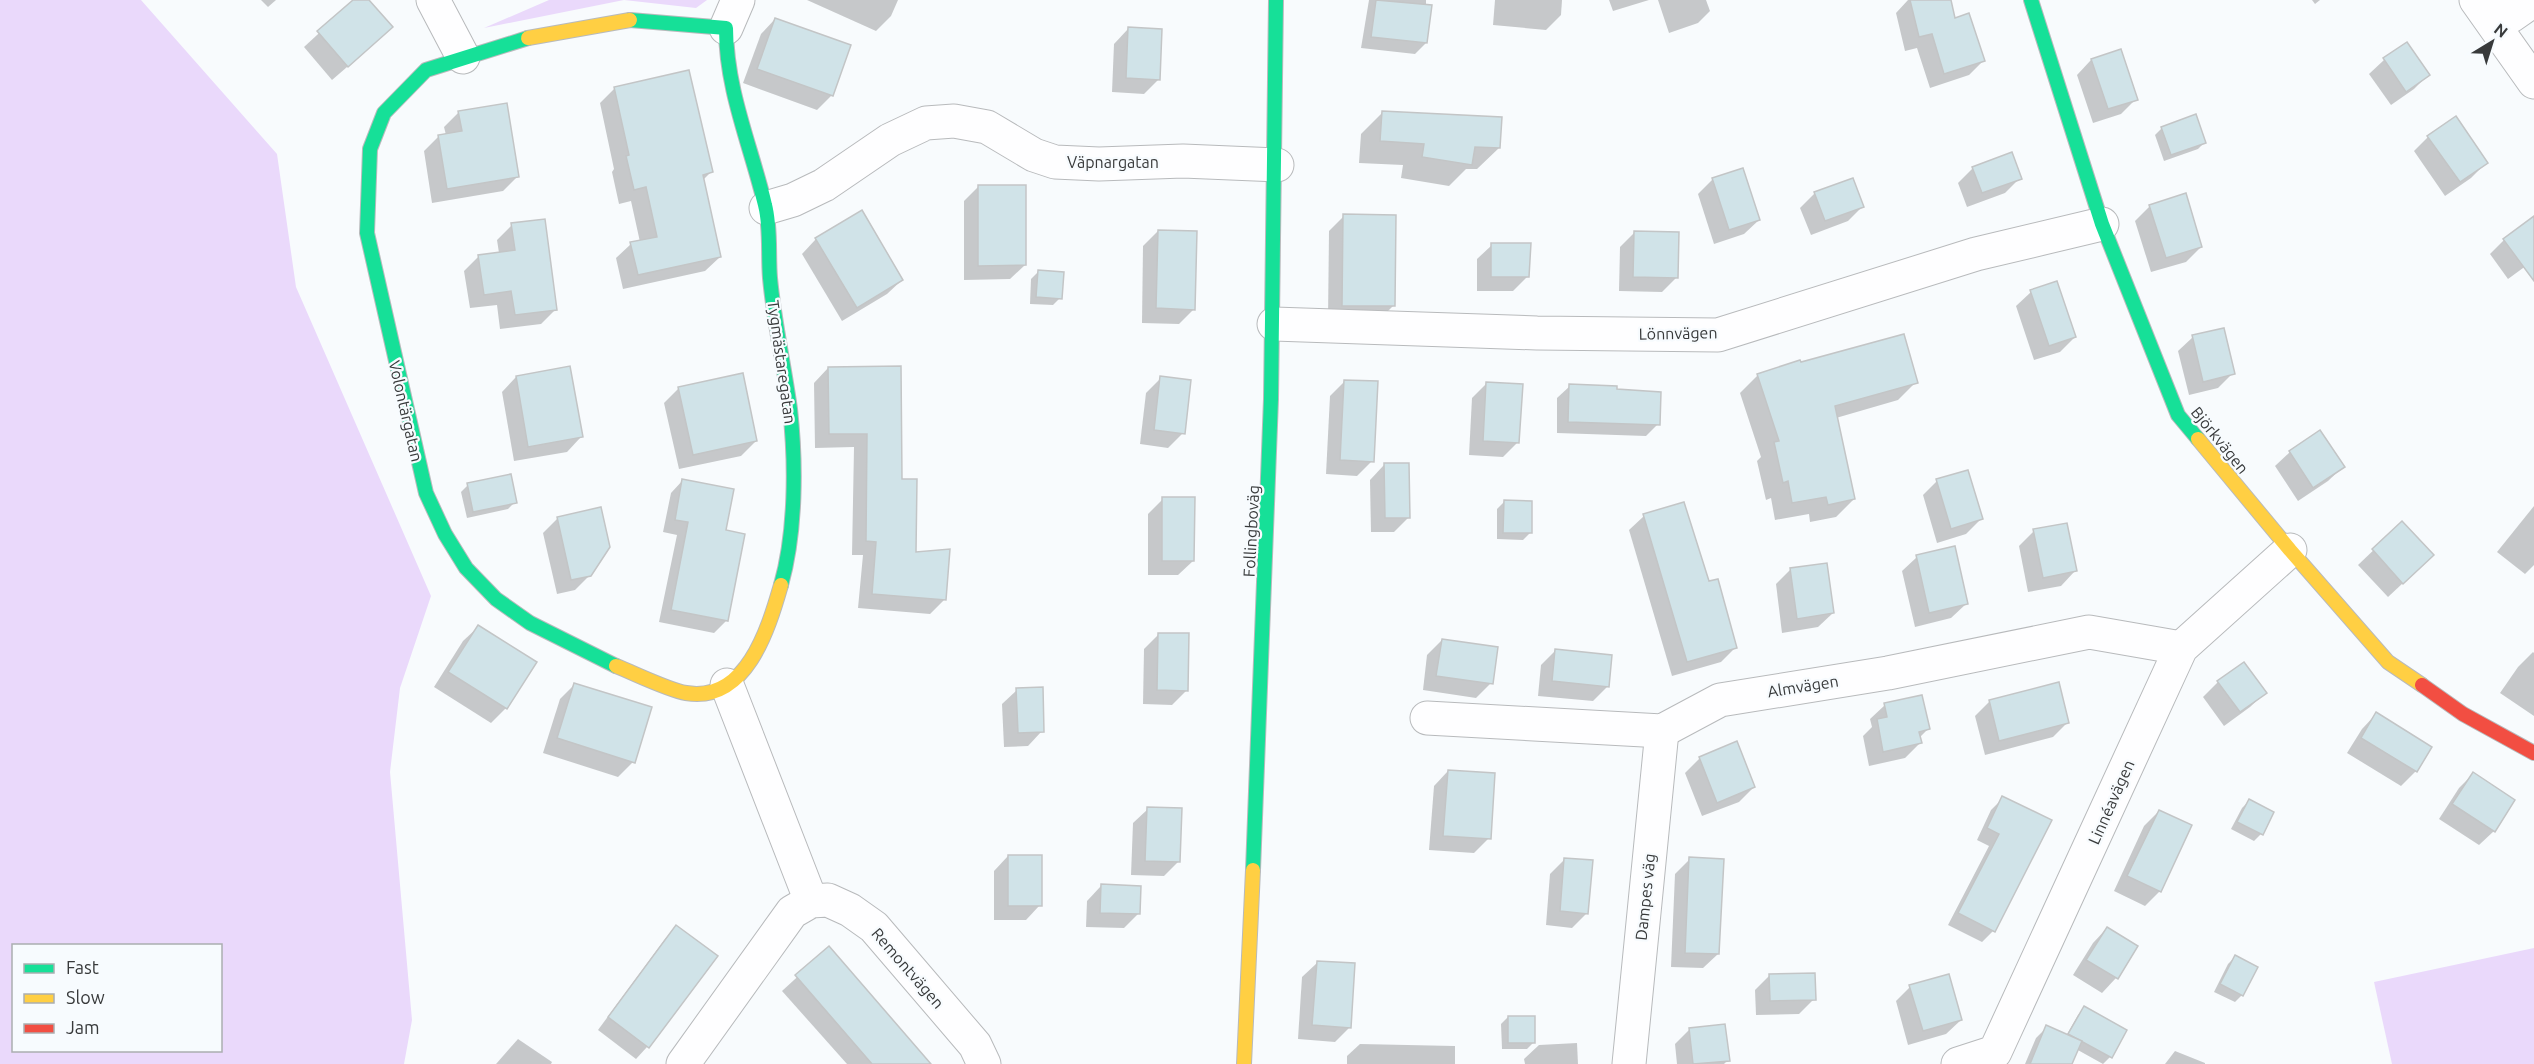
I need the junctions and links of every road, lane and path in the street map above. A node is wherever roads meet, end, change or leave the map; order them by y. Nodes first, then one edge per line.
1 (433, 0) edge
2 (1276, 0) edge
3 (2031, 0) edge
4 (2476, 0) edge
5 (2481, 0) edge
6 (2534, 0) edge
7 (732, 14) edge
8 (463, 57) junction
9 (2534, 82) edge
10 (1277, 165) junction
11 (766, 208) junction
12 (2102, 224) junction
13 (1274, 324) junction
14 (2290, 550) junction
15 (2181, 648) junction
16 (727, 685) junction
17 (1427, 718) dead end
18 (1662, 731) junction
19 (2534, 753) edge
20 (811, 901) junction
21 (1996, 1058) edge
22 (683, 1064) edge
23 (984, 1064) edge
24 (1244, 1064) edge
25 (1629, 1064) edge
26 (1958, 1064) edge

1 - 8 street
2 - 10 street, Follingboväg
3 - 12 street, Björkvägen
4 - 9 street
5 - 6 street
7 - 8 street, Tygmästaregatan
7 - 11 street, Tygmästaregatan
8 - 16 street, Volontärgatan
10 - 11 street, Väpnargatan
10 - 13 street, Follingboväg
11 - 16 street, Tygmästaregatan
12 - 13 street, Lönnvägen
12 - 14 street, Björkvägen
13 - 24 street, Follingboväg
14 - 15 street, Linnéavägen
14 - 19 street, Björkvägen
15 - 18 street, Almvägen
15 - 21 street, Linnéavägen
16 - 20 street
17 - 18 street
18 - 25 street, Dampes väg
20 - 22 street
20 - 23 street, Remontvägen
21 - 26 street, Linnéavägen

